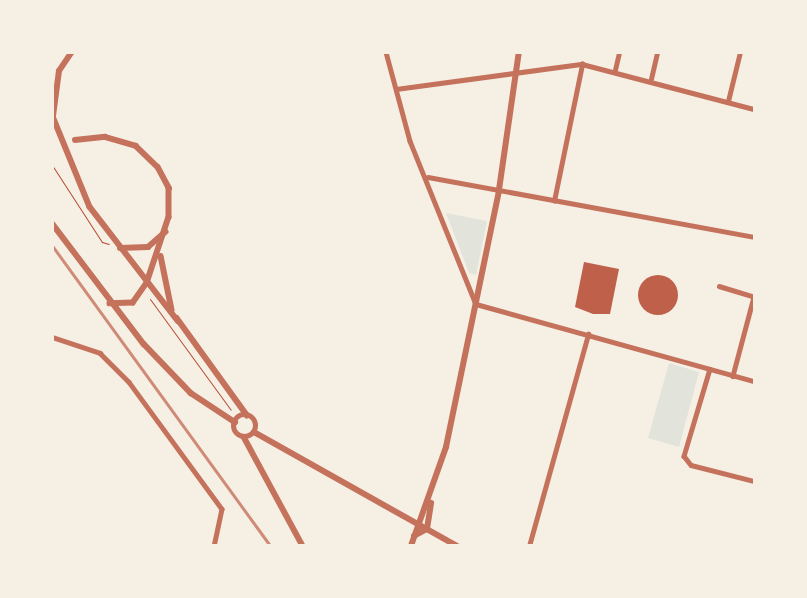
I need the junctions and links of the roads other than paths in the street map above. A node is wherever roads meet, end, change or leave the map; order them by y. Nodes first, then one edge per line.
1 (72, 52) edge
2 (386, 52) edge
3 (519, 52) edge
4 (619, 52) edge
5 (657, 52) edge
6 (740, 52) edge
7 (582, 64) junction
8 (615, 70) junction
9 (513, 75) junction
10 (651, 79) junction
11 (396, 89) junction
12 (728, 101) junction
13 (754, 108) edge
14 (53, 115) edge
15 (75, 140) dead end
16 (428, 177) junction
17 (499, 190) junction
18 (554, 201) junction
19 (52, 223) edge
20 (165, 232) junction
21 (754, 237) edge
22 (120, 248) junction
23 (160, 254) junction
24 (147, 283) junction
25 (719, 286) dead end
26 (110, 304) junction
27 (476, 304) junction
28 (178, 321) junction
29 (588, 334) junction
30 (52, 337) edge
31 (710, 369) junction
32 (733, 376) junction
33 (754, 381) edge
34 (247, 415) junction
35 (236, 420) junction
36 (254, 432) junction
37 (244, 437) junction
38 (754, 481) edge
39 (431, 498) junction
40 (418, 523) junction
41 (427, 529) junction
42 (414, 536) junction
43 (214, 546) edge
44 (303, 546) edge
45 (411, 546) edge
46 (457, 546) edge
47 (529, 546) edge

1 - 14 street
2 - 11 street
3 - 9 street
4 - 8 street
5 - 10 street
6 - 12 street
7 - 8 street
7 - 9 street
7 - 18 street
8 - 10 street
9 - 11 street
9 - 17 street
10 - 12 street
11 - 16 street
12 - 13 street
14 - 22 street
15 - 20 street
16 - 17 street
16 - 27 street
17 - 18 street
17 - 27 street
18 - 21 street
19 - 26 street
20 - 22 street
20 - 23 street
22 - 24 street
23 - 24 street
23 - 28 street
24 - 26 street
24 - 28 street
25 - 32 street
26 - 35 street
27 - 29 street
27 - 39 street
28 - 34 street
29 - 31 street
29 - 47 street
30 - 43 street
31 - 32 street
31 - 38 street
32 - 33 street
34 - 35 street
34 - 36 street
35 - 37 street
36 - 37 street
36 - 40 street
37 - 44 street
39 - 40 street
39 - 41 street
40 - 41 street
40 - 42 street
41 - 42 street
41 - 46 street
42 - 45 street

